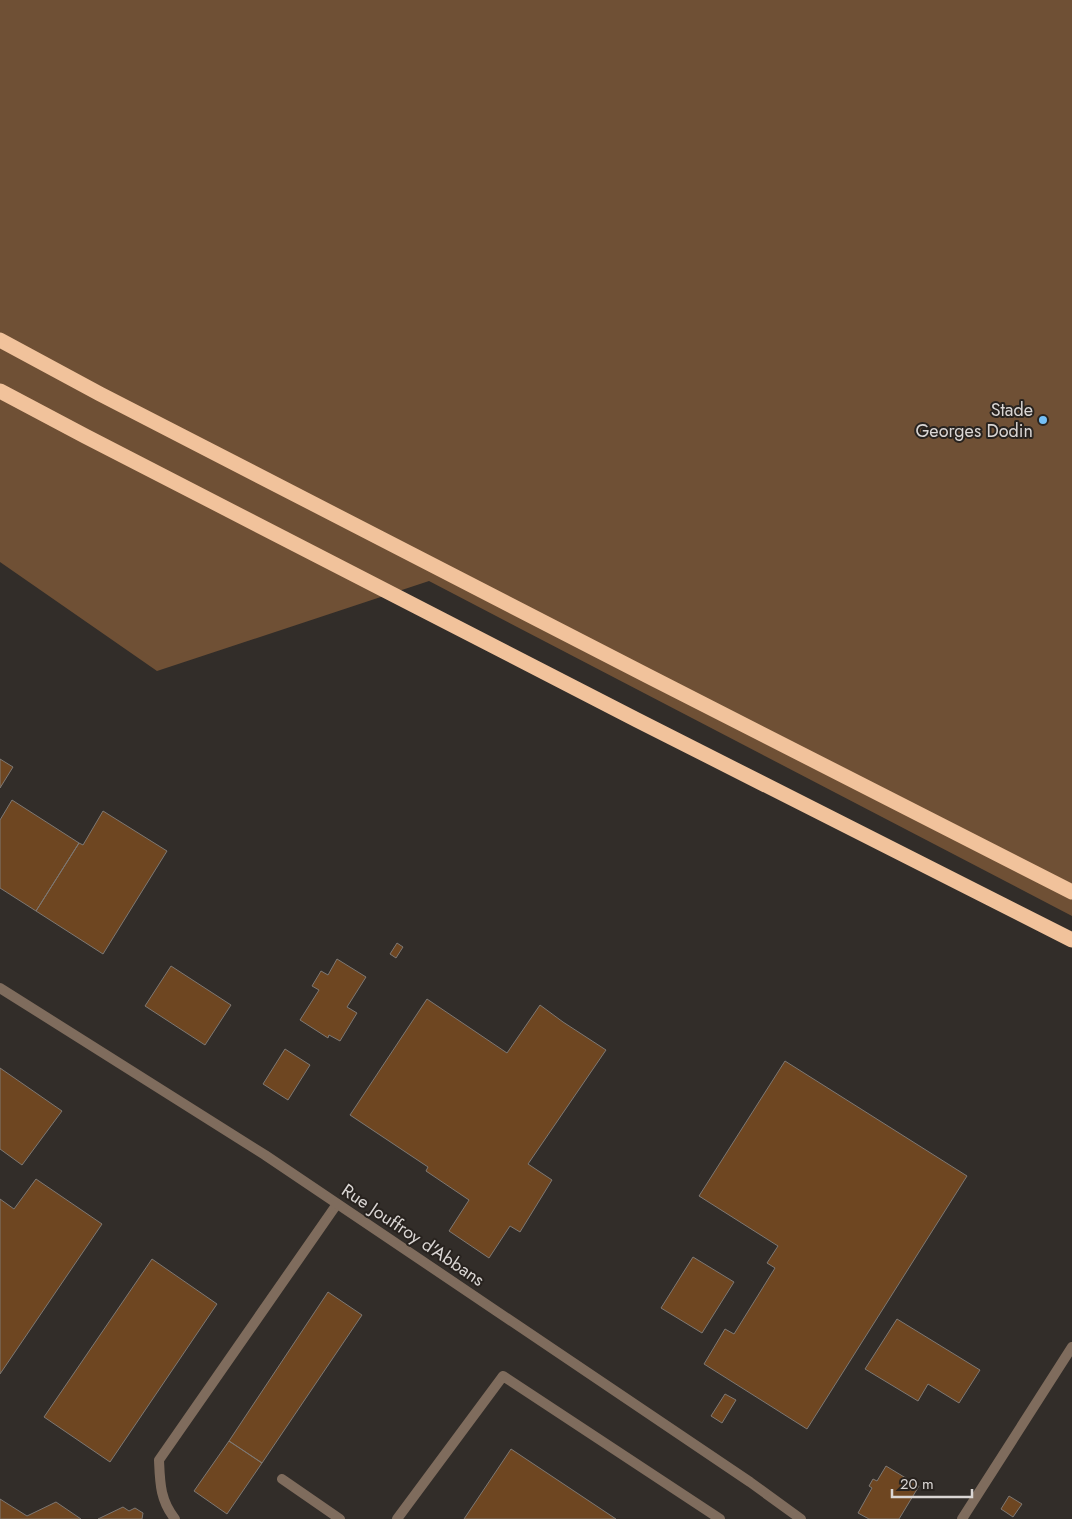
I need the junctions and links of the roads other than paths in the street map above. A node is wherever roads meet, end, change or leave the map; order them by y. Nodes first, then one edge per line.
1 (0, 340) edge
2 (0, 390) edge
3 (1072, 892) edge
4 (1072, 940) edge
5 (0, 988) edge
6 (337, 1204) junction
7 (1072, 1347) edge
8 (282, 1479) dead end
9 (175, 1519) edge
10 (340, 1519) edge
11 (397, 1519) edge
12 (720, 1519) edge
13 (801, 1519) edge
14 (962, 1519) edge

1 - 3 highway
2 - 4 highway
5 - 6 street, Rue Jouffroy d'Abbans
6 - 9 street
6 - 13 street, Rue Jouffroy d'Abbans
7 - 14 street
8 - 10 street
11 - 12 street

